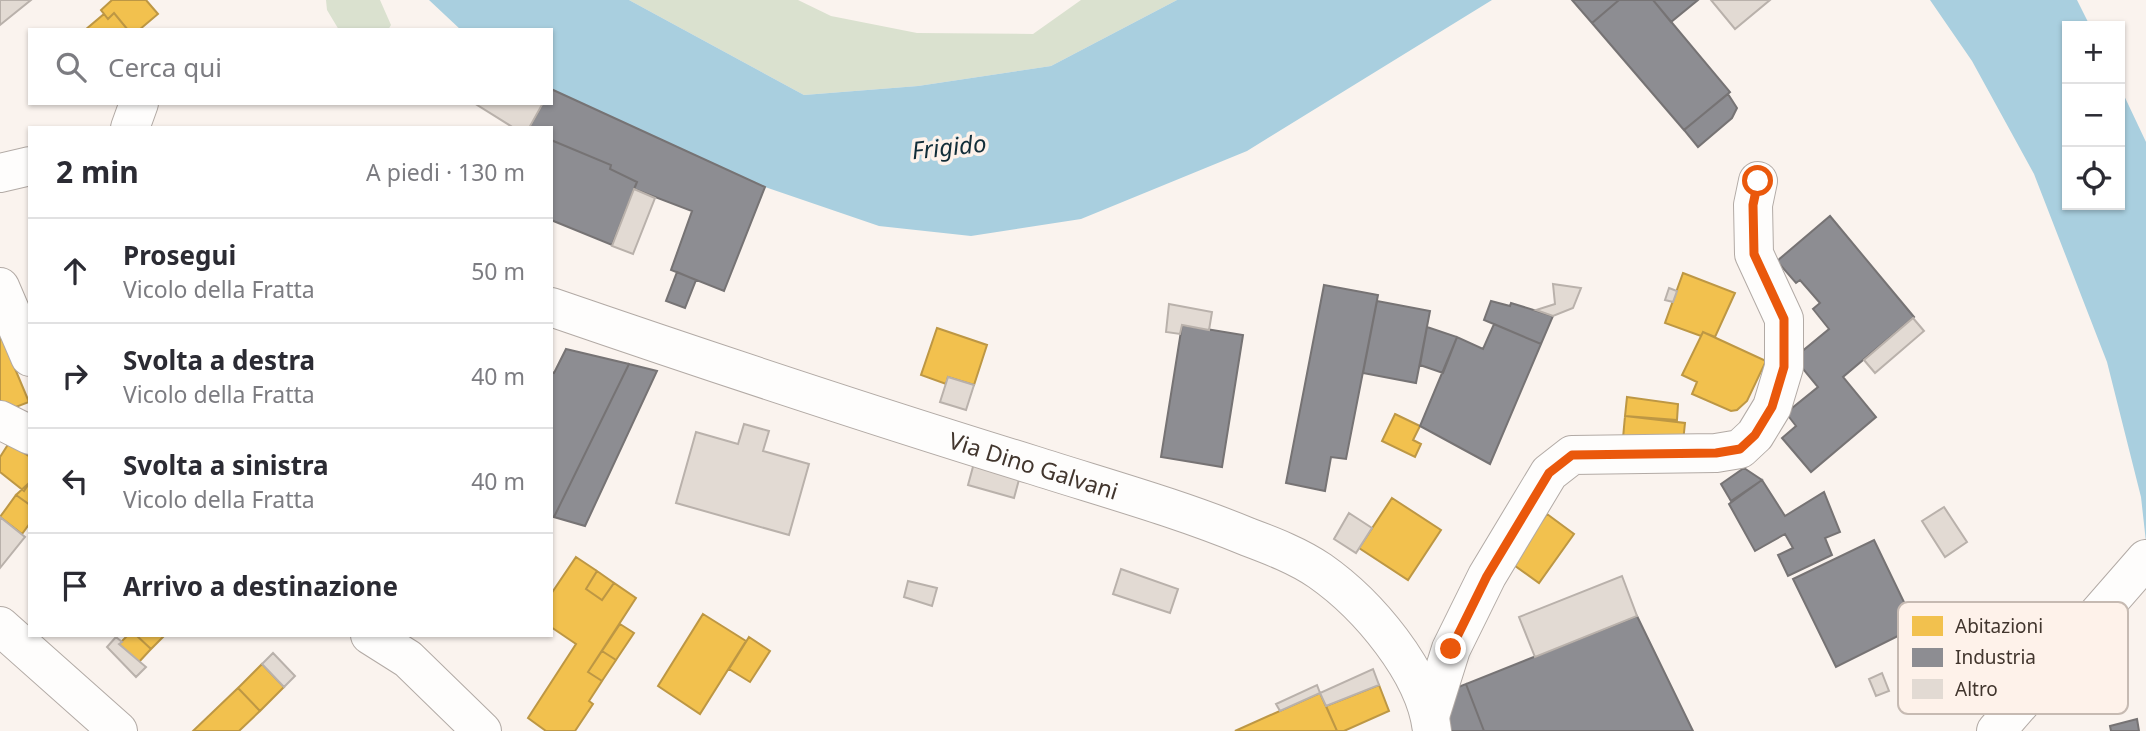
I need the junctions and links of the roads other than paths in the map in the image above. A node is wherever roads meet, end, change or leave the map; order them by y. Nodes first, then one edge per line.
1 (138, 105) edge
2 (131, 126) edge
3 (28, 166) edge
4 (0, 173) edge
5 (1758, 181) dead end
6 (0, 287) edge
7 (553, 308) edge
8 (28, 352) edge
9 (0, 420) edge
10 (28, 434) edge
11 (2146, 559) edge
12 (2108, 602) edge
13 (0, 626) edge
14 (373, 637) edge
15 (2011, 714) edge
16 (1431, 723) edge
17 (118, 731) edge
18 (482, 731) edge
19 (1996, 731) edge

1 - 2 street
3 - 4 street
5 - 16 street
6 - 8 street
7 - 16 street, Via Dino Galvani
9 - 10 street
11 - 12 street
13 - 17 street
14 - 18 street
15 - 19 street

